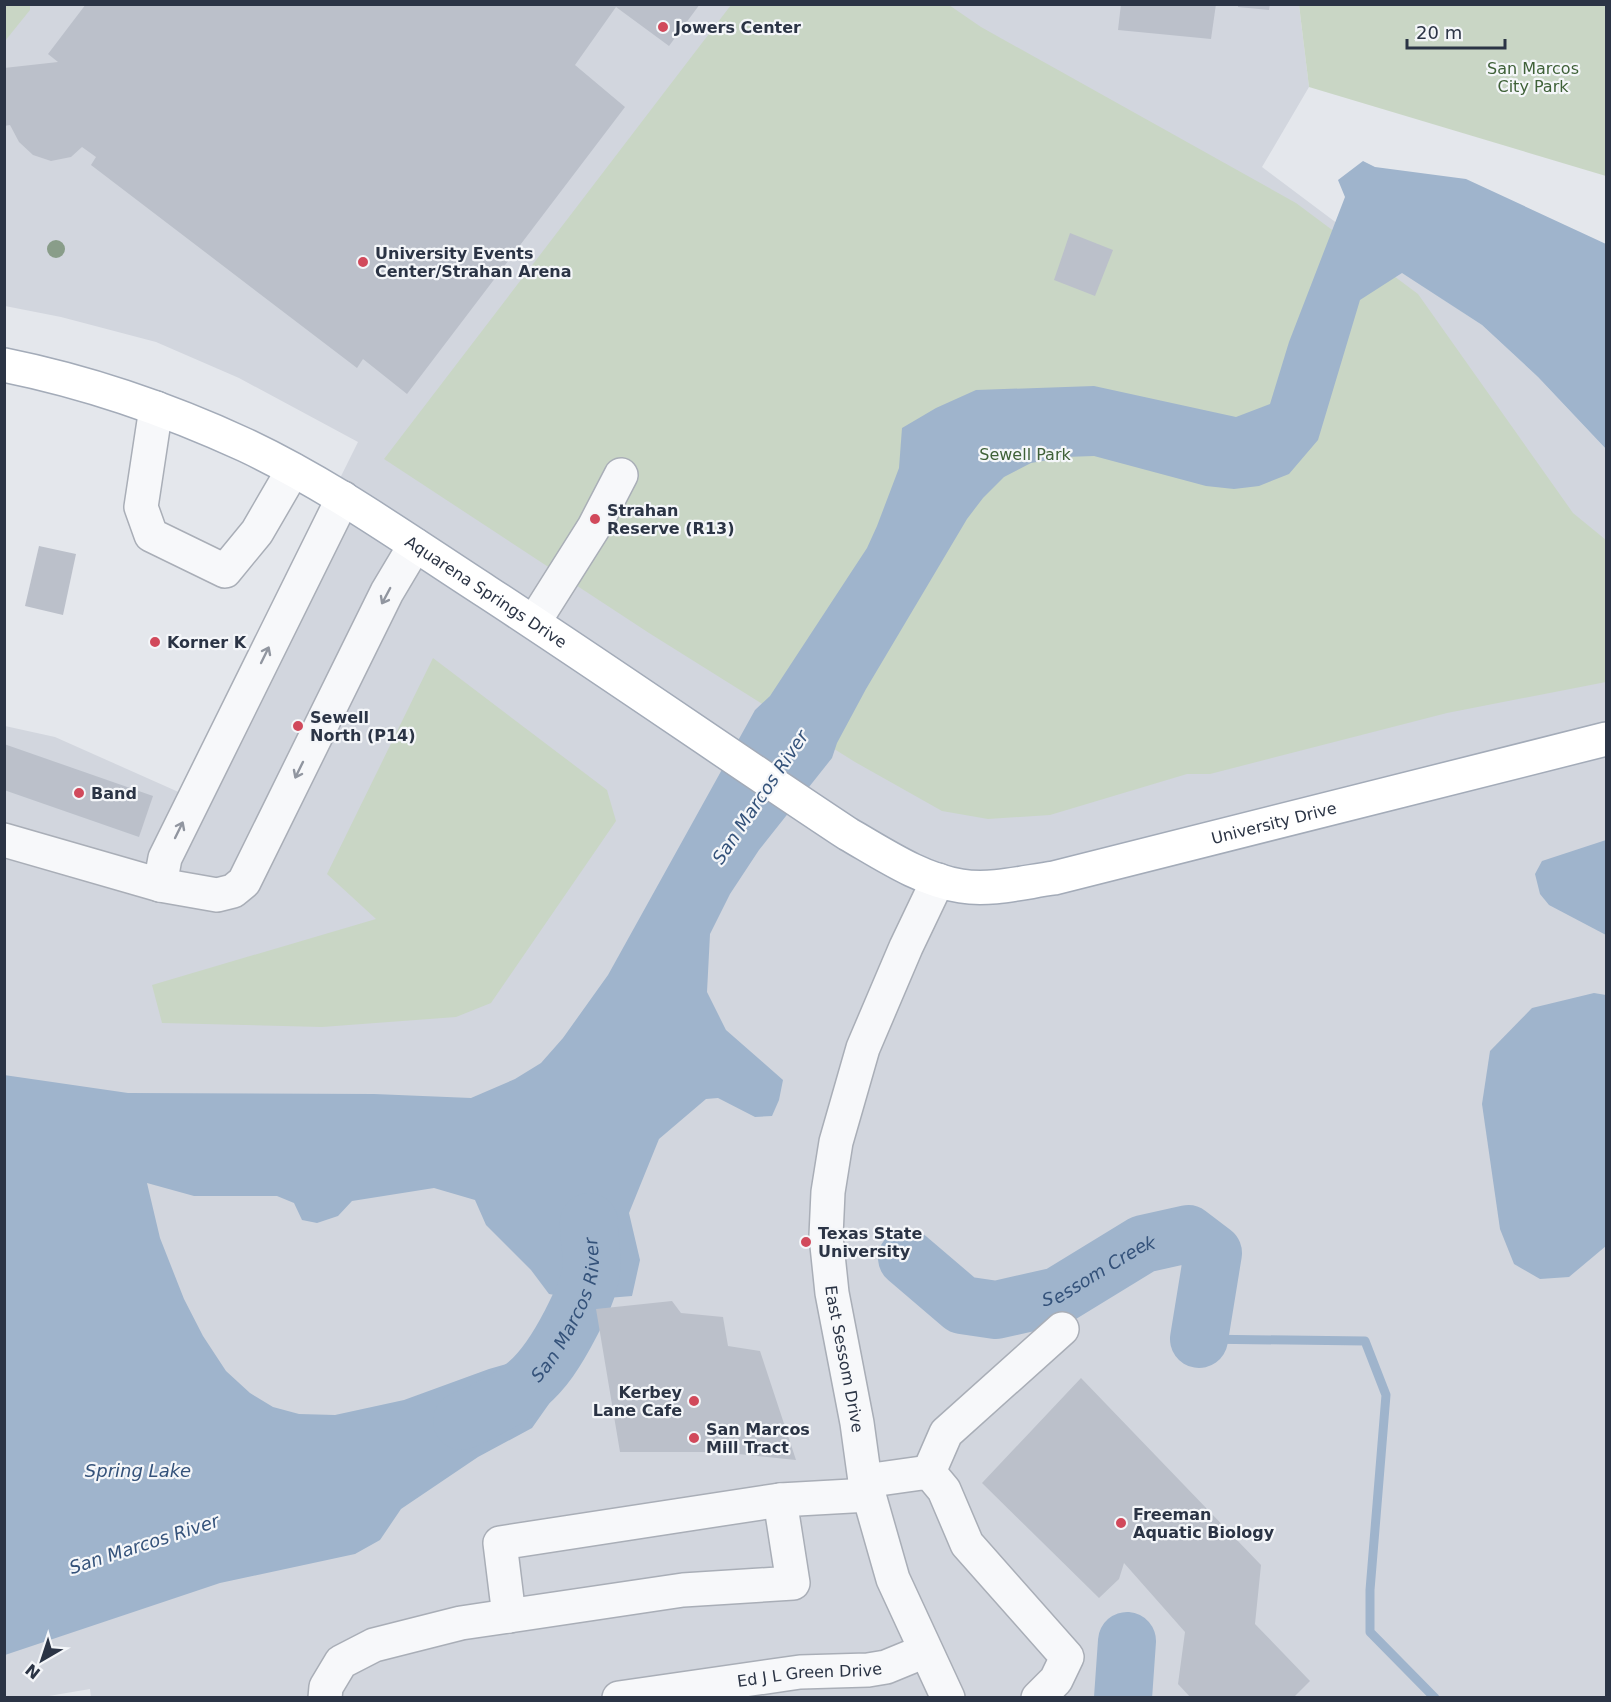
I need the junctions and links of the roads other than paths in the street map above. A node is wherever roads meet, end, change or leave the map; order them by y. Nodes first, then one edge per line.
1 (4, 365) edge
2 (156, 408) junction
3 (293, 470) junction
4 (621, 475) dead end
5 (343, 498) junction
6 (415, 545) junction
7 (534, 622) junction
8 (1606, 740) edge
9 (4, 840) edge
10 (938, 880) junction
11 (160, 885) junction
12 (1062, 1329) dead end
13 (929, 1472) junction
14 (867, 1488) junction
15 (780, 1500) junction
16 (508, 1616) junction
17 (925, 1651) junction
18 (325, 1698) edge
19 (619, 1698) edge
20 (948, 1698) edge
21 (1038, 1698) edge

1 - 2 main road, Aquarena Springs Drive
2 - 3 main road, Aquarena Springs Drive
2 - 3 street
3 - 5 main road, Aquarena Springs Drive
4 - 7 street
5 - 6 main road, Aquarena Springs Drive
11 -> 5 street
6 - 7 main road, Aquarena Springs Drive
6 -> 11 street
7 - 10 main road, Aquarena Springs Drive
8 - 10 main road, University Drive
9 - 11 street
10 - 14 street, East Sessom Drive
12 - 13 street
13 - 14 street
13 - 21 street
14 - 15 street
14 - 17 street, East Sessom Drive
15 - 16 street
15 - 16 street
16 - 18 street
17 - 19 street, Ed J L Green Drive
17 - 20 street, East Sessom Drive

